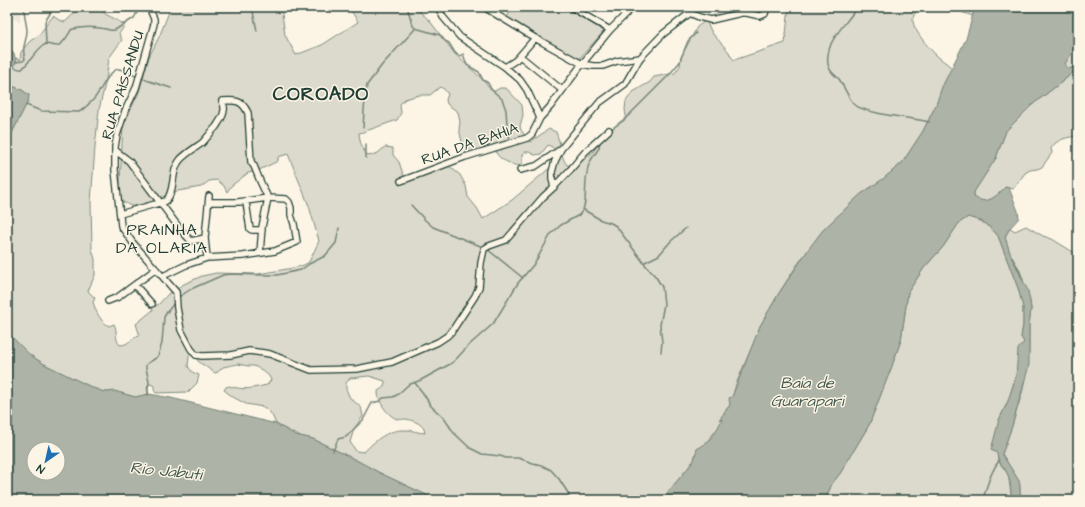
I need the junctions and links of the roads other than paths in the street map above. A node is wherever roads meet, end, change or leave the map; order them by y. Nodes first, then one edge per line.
1 (149, 7) edge
2 (438, 7) edge
3 (484, 7) edge
4 (571, 7) edge
5 (630, 7) edge
6 (683, 7) edge
7 (767, 7) edge
8 (492, 9) edge
9 (690, 13) junction
10 (610, 30) junction
11 (535, 38) junction
12 (520, 56) junction
13 (640, 58) junction
14 (582, 64) junction
15 (505, 67) junction
16 (562, 90) junction
17 (540, 118) junction
18 (609, 130) dead end
19 (561, 148) junction
20 (116, 151) junction
21 (520, 170) dead end
22 (401, 181) dead end
23 (554, 187) junction
24 (268, 198) junction
25 (160, 202) junction
26 (246, 202) junction
27 (120, 214) junction
28 (262, 230) junction
29 (205, 238) junction
30 (260, 253) junction
31 (207, 258) junction
32 (156, 269) junction
33 (163, 276) junction
34 (135, 285) junction
35 (108, 301) dead end
36 (152, 304) dead end

1 - 20 street, RUA PAÍSSANDU
2 - 15 street
3 - 8 street
4 - 10 street
5 - 10 street, RUA DA BAHIA
6 - 9 street
7 - 9 street
8 - 11 street
9 - 13 street
10 - 14 street, RUA DA BAHIA
11 - 12 street
11 - 14 street
12 - 15 street
12 - 16 street
13 - 14 street
13 - 19 street
14 - 16 street, RUA DA BAHIA
15 - 17 street
16 - 17 street, RUA DA BAHIA
17 - 22 street, RUA DA BAHIA
18 - 23 street
19 - 21 street
19 - 23 street
20 - 25 street
20 - 27 street, RUA PAÍSSANDU
23 - 33 street, RUA PAÍSSANDU
24 - 25 street
24 - 26 street
24 - 28 street
24 - 30 street
25 - 27 street
25 - 29 street
26 - 28 street
26 - 29 street
27 - 32 street, RUA PAÍSSANDU
28 - 30 street
29 - 31 street
30 - 31 street
31 - 33 street
32 - 33 street, RUA PAÍSSANDU
32 - 34 street
34 - 35 street
34 - 36 street

